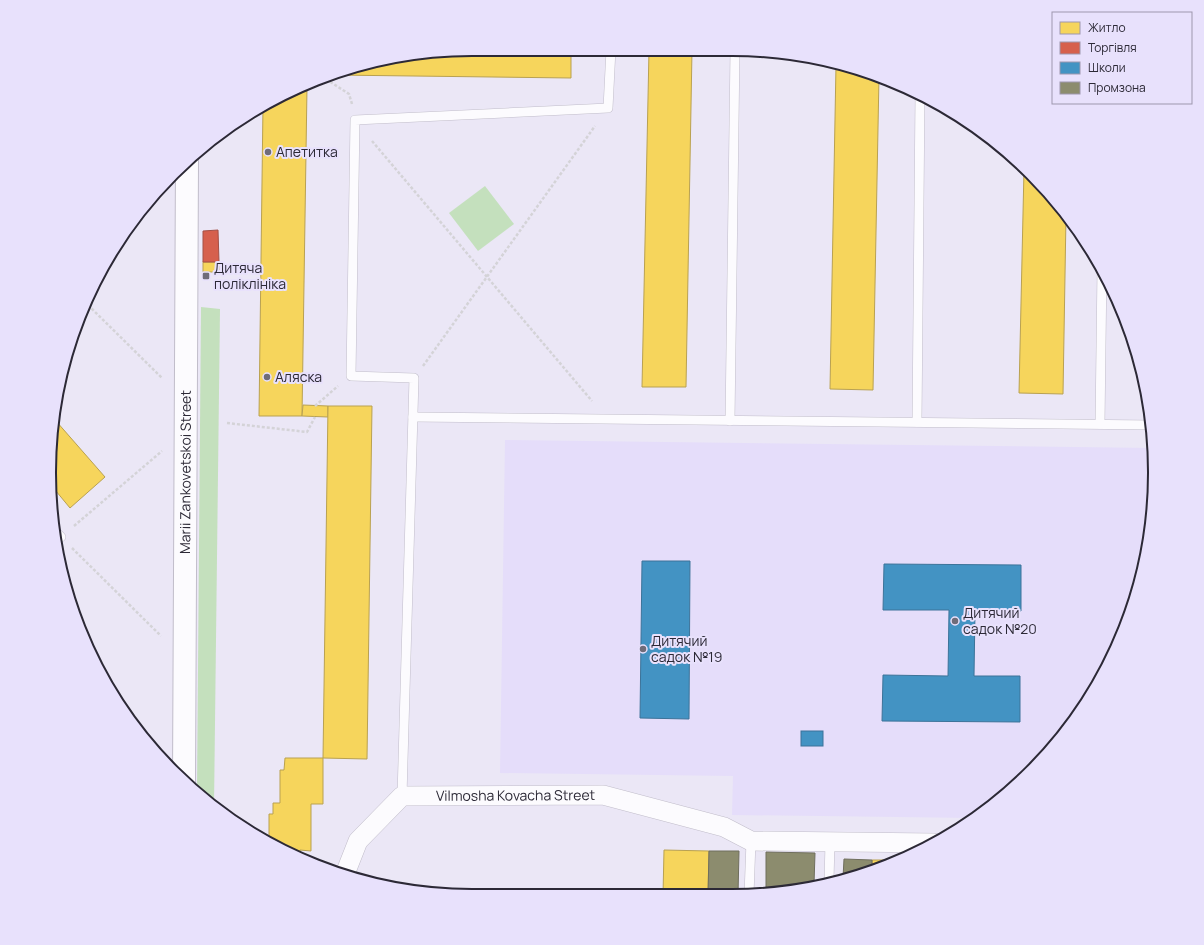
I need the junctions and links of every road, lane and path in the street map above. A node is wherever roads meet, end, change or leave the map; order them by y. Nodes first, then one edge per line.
1 (611, 56) edge
2 (735, 56) edge
3 (330, 82) edge
4 (920, 101) edge
5 (608, 108) junction
6 (355, 120) junction
7 (188, 169) edge
8 (487, 277) junction
9 (1102, 282) edge
10 (90, 307) edge
11 (351, 376) junction
12 (162, 378) dead end
13 (414, 378) junction
14 (315, 406) dead end
15 (315, 417) dead end
16 (413, 417) junction
17 (608, 420) junction
18 (730, 421) junction
19 (916, 422) junction
20 (227, 423) dead end
21 (1100, 424) junction
22 (1145, 425) edge
23 (164, 450) dead end
24 (61, 533) edge
25 (62, 538) edge
26 (167, 642) dead end
27 (184, 773) edge
28 (402, 796) junction
29 (751, 841) junction
30 (830, 842) junction
31 (922, 843) edge
32 (347, 869) edge
33 (829, 877) edge
34 (749, 888) edge

1 - 5 lane
2 - 18 lane
3 - 6 path
4 - 19 lane
5 - 6 lane
5 - 8 path
6 - 8 path
6 - 11 lane
7 - 27 street, Marii Zankovetskoi Street
8 - 13 path
8 - 17 path
9 - 21 lane
10 - 12 path
11 - 13 lane
11 - 14 path
13 - 16 lane
15 - 20 path
16 - 17 lane
16 - 28 lane
17 - 18 lane
18 - 19 lane
19 - 21 lane
21 - 22 lane
23 - 24 path
25 - 26 path
28 - 29 street, Vilmosha Kovacha Street
28 - 32 street
29 - 30 street
29 - 34 lane
30 - 31 street
30 - 33 lane

